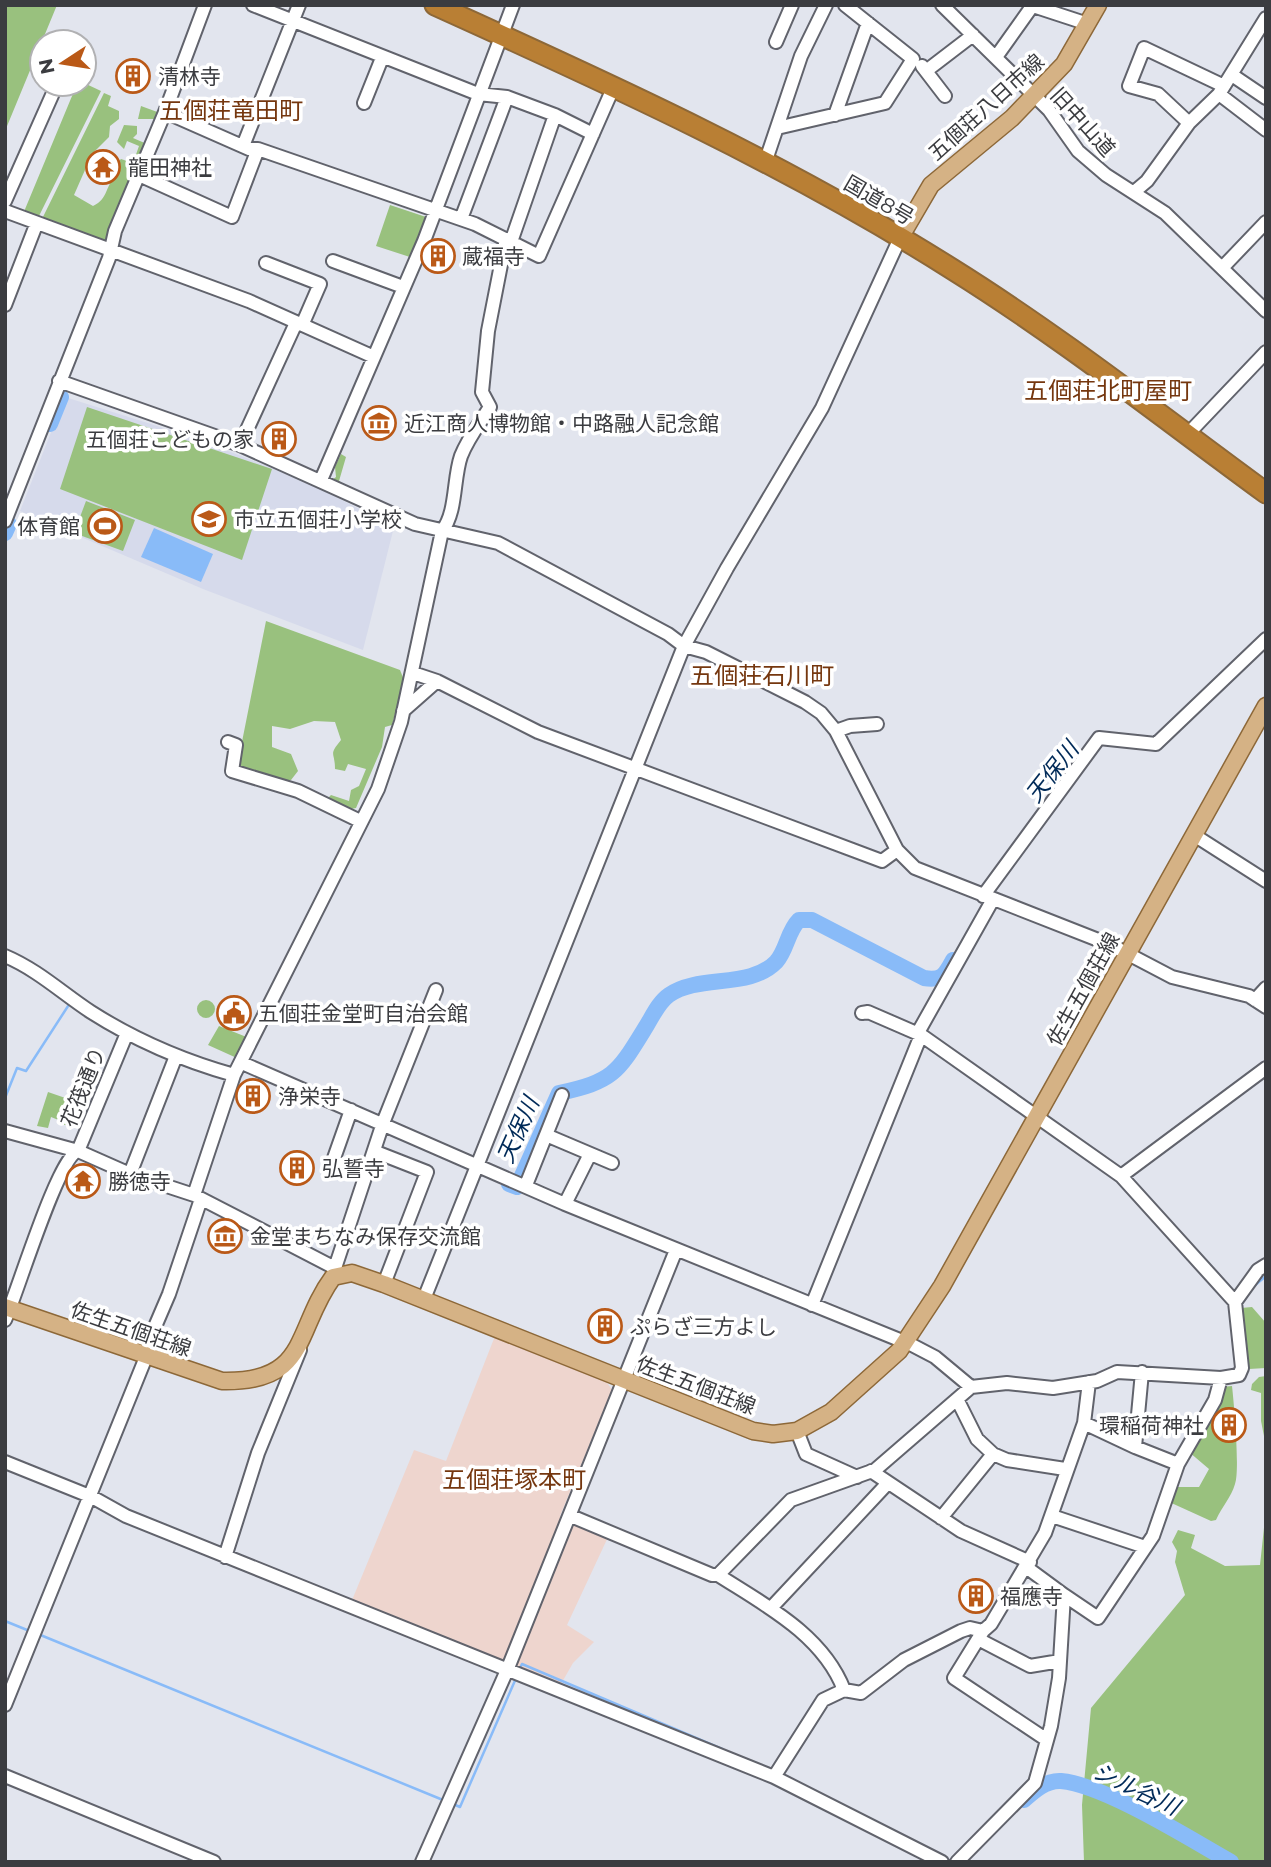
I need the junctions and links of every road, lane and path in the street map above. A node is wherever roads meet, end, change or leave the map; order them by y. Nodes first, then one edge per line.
1 (205, 5) edge
2 (253, 5) edge
3 (299, 5) edge
4 (435, 5) edge
5 (513, 5) edge
6 (792, 5) edge
7 (826, 5) edge
8 (845, 5) edge
9 (942, 5) edge
10 (1033, 5) edge
11 (1098, 5) edge
12 (1266, 18) edge
13 (293, 21) junction
14 (868, 23) junction
15 (1088, 24) junction
16 (501, 35) junction
17 (973, 35) junction
18 (776, 42) dead end
19 (996, 57) junction
20 (382, 58) junction
21 (913, 59) junction
22 (926, 71) junction
23 (1225, 85) junction
24 (614, 86) junction
25 (478, 94) junction
26 (945, 96) dead end
27 (507, 97) junction
28 (1034, 97) junction
29 (51, 98) edge
30 (1266, 98) edge
31 (364, 103) dead end
32 (165, 112) junction
33 (835, 115) junction
34 (555, 116) junction
35 (1189, 123) junction
36 (777, 128) junction
37 (1266, 130) edge
38 (593, 134) junction
39 (243, 146) junction
40 (258, 149) junction
41 (766, 160) junction
42 (139, 175) junction
43 (1134, 192) junction
44 (5, 201) edge
45 (434, 209) junction
46 (5, 211) edge
47 (461, 219) junction
48 (36, 225) junction
49 (1265, 225) edge
50 (900, 238) junction
51 (508, 241) junction
52 (108, 251) junction
53 (332, 261) dead end
54 (266, 263) dead end
55 (1222, 268) junction
56 (403, 287) junction
57 (5, 305) edge
58 (1266, 311) edge
59 (299, 324) junction
60 (1266, 352) edge
61 (374, 357) junction
62 (59, 381) junction
63 (1187, 435) junction
64 (240, 444) junction
65 (321, 480) junction
66 (1266, 493) edge
67 (8, 506) edge
68 (5, 521) edge
69 (442, 531) junction
70 (1266, 639) edge
71 (684, 646) junction
72 (413, 673) junction
73 (437, 681) junction
74 (1266, 706) edge
75 (403, 712) junction
76 (877, 724) dead end
77 (836, 731) junction
78 (228, 742) dead end
79 (636, 769) junction
80 (360, 821) junction
81 (1194, 835) junction
82 (897, 850) junction
83 (1266, 881) edge
84 (987, 899) junction
85 (1126, 953) junction
86 (5, 956) edge
87 (1266, 988) edge
88 (436, 990) dead end
89 (1257, 1001) edge
90 (862, 1013) dead end
91 (126, 1034) junction
92 (921, 1035) junction
93 (176, 1057) junction
94 (242, 1063) junction
95 (1266, 1068) edge
96 (234, 1075) junction
97 (562, 1095) dead end
98 (350, 1113) junction
99 (1037, 1118) junction
100 (383, 1127) junction
101 (5, 1131) edge
102 (546, 1135) junction
103 (376, 1152) junction
104 (73, 1154) junction
105 (590, 1154) junction
106 (612, 1163) dead end
107 (475, 1167) junction
108 (130, 1174) junction
109 (367, 1174) junction
110 (1121, 1176) junction
111 (521, 1183) junction
112 (197, 1197) junction
113 (565, 1204) junction
114 (676, 1250) junction
115 (1266, 1265) edge
116 (336, 1271) junction
117 (384, 1284) junction
118 (424, 1299) junction
119 (1236, 1302) junction
120 (812, 1305) junction
121 (7, 1312) edge
122 (303, 1342) junction
123 (906, 1343) junction
124 (146, 1357) junction
125 (1142, 1372) junction
126 (1221, 1378) junction
127 (626, 1381) junction
128 (1089, 1382) junction
129 (971, 1387) junction
130 (957, 1399) junction
131 (1084, 1423) junction
132 (797, 1431) junction
133 (1135, 1447) junction
134 (993, 1454) junction
135 (5, 1462) edge
136 (1178, 1464) junction
137 (1065, 1469) junction
138 (871, 1472) junction
139 (857, 1476) junction
140 (887, 1484) junction
141 (92, 1497) junction
142 (571, 1516) junction
143 (1052, 1516) junction
144 (942, 1518) junction
145 (1145, 1547) junction
146 (225, 1557) junction
147 (1028, 1564) junction
148 (718, 1575) junction
149 (1064, 1595) junction
150 (771, 1608) junction
151 (981, 1635) junction
152 (1059, 1661) junction
153 (515, 1671) junction
154 (844, 1690) junction
155 (5, 1705) edge
156 (1047, 1740) junction
157 (5, 1776) edge
158 (774, 1777) junction
159 (214, 1862) edge
160 (422, 1862) edge
161 (942, 1862) edge
162 (957, 1862) edge

1 - 32 street
2 - 13 street
3 - 13 street
4 - 16 highway, 国道8号
5 - 16 street
6 - 18 street
7 - 36 street
8 - 14 street
9 - 17 street, 旧中山道
10 - 15 street
10 - 19 street
11 - 15 main road, 五個荘八日市線
12 - 23 street
13 - 20 street
13 - 39 street
14 - 21 street
14 - 33 street
15 - 28 main road, 五個荘八日市線
16 - 24 highway, 国道8号
16 - 25 street
17 - 19 street, 旧中山道
17 - 22 street
19 - 28 street, 旧中山道
20 - 25 street
20 - 31 street
21 - 22 street
21 - 33 street
22 - 26 street
23 - 30 street
23 - 35 street
23 - 35 street
23 - 37 street
24 - 38 street
24 - 41 highway, 国道8号
25 - 27 street
25 - 45 street
27 - 34 street
27 - 47 street
28 - 43 street, 旧中山道
28 - 50 main road, 五個荘八日市線
29 - 44 street
32 - 39 street
32 - 42 street
33 - 36 street
34 - 38 street
34 - 51 street
35 - 43 street
36 - 41 street
38 - 51 street
39 - 40 street
40 - 42 street
40 - 45 street
41 - 50 highway, 国道8号
42 - 52 street
43 - 55 street, 旧中山道
45 - 47 street
45 - 56 street
46 - 48 street
47 - 51 street
48 - 52 street
48 - 57 street
49 - 55 street
50 - 63 highway, 国道8号
50 - 71 street
51 - 69 street
52 - 59 street
52 - 62 street
53 - 56 street
54 - 59 street
55 - 58 street, 旧中山道
56 - 61 street
59 - 61 street
59 - 64 street
60 - 63 street
61 - 65 street
62 - 64 street
62 - 67 street
63 - 66 highway, 国道8号
64 - 65 street
65 - 69 street
67 - 68 street
69 - 71 street
69 - 72 street
70 - 84 street
71 - 77 street
71 - 79 street
72 - 73 street
72 - 75 street
73 - 75 street
73 - 79 street
74 - 81 main road, 佐生五個荘線
75 - 80 street
76 - 77 street
77 - 82 street
78 - 80 street
79 - 82 street
79 - 107 street
80 - 94 street
81 - 83 street
81 - 85 main road, 佐生五個荘線
82 - 84 street
84 - 85 street
84 - 92 street
85 - 89 street
85 - 99 main road, 佐生五個荘線
86 - 91 street
87 - 89 street
88 - 100 street
90 - 92 street
91 - 93 street
91 - 104 street, 花筏通り
92 - 99 street
92 - 120 street
93 - 96 street
93 - 108 street
94 - 96 street
94 - 98 street
95 - 110 street
96 - 112 street
97 - 102 street
98 - 100 street
98 - 109 street
99 - 110 street
99 - 123 main road, 佐生五個荘線
100 - 103 street
100 - 107 street
101 - 104 street
102 - 105 street
102 - 111 street
103 - 109 street
103 - 117 street
104 - 108 street
104 - 121 street, 花筏通り
105 - 106 street
105 - 113 street
107 - 111 street
107 - 118 street
108 - 112 street
109 - 116 street
110 - 119 street
111 - 113 street
112 - 116 street
112 - 124 street
113 - 114 street
114 - 120 street
114 - 127 street
115 - 119 street
116 - 117 main road, 佐生五個荘線
116 - 122 main road, 佐生五個荘線
117 - 118 main road, 佐生五個荘線
118 - 127 main road, 佐生五個荘線
119 - 126 street
120 - 123 street
121 - 124 main road, 佐生五個荘線
122 - 124 main road, 佐生五個荘線
122 - 146 street
123 - 129 street
123 - 132 main road, 佐生五個荘線
124 - 141 street
125 - 126 street
125 - 128 street
125 - 133 street
126 - 136 street
127 - 132 main road, 佐生五個荘線
127 - 142 street
128 - 129 street
128 - 131 street
129 - 130 street
130 - 134 street
130 - 138 street
131 - 133 street
131 - 137 street
132 - 139 street
133 - 136 street
134 - 137 street
134 - 144 street
135 - 141 street
136 - 145 street
137 - 143 street
138 - 139 street
138 - 140 street
139 - 148 street
140 - 144 street
140 - 150 street
141 - 146 street
141 - 155 street
142 - 148 street
142 - 153 street
143 - 145 street
143 - 147 street
144 - 147 street
145 - 149 street
146 - 153 street
147 - 149 street
147 - 151 street
148 - 150 street
149 - 152 street
150 - 154 street
151 - 152 street
151 - 154 street
151 - 156 street
152 - 156 street
153 - 158 street
153 - 160 street
154 - 158 street
156 - 162 street
157 - 159 street
158 - 161 street

